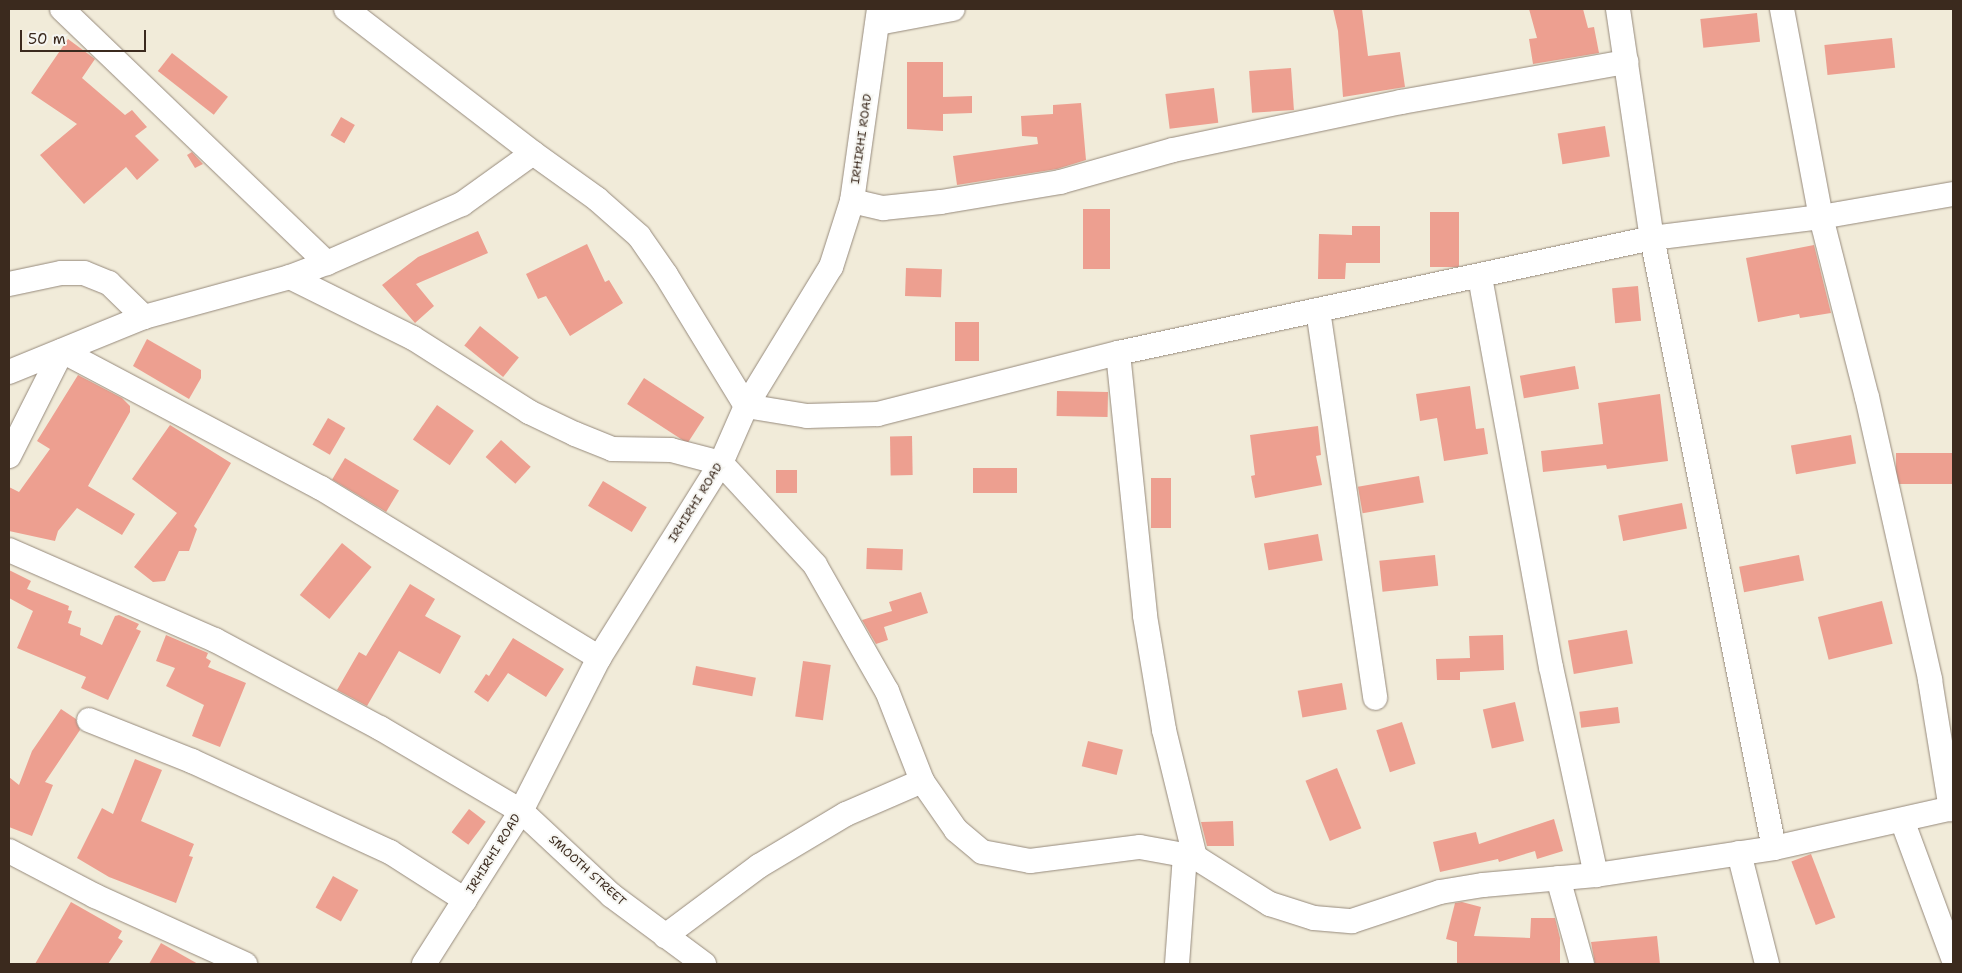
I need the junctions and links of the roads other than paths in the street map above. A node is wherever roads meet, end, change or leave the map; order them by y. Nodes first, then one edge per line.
1 (62, 9) edge
2 (346, 9) edge
3 (953, 9) edge
4 (1618, 9) edge
5 (1782, 9) edge
6 (878, 16) edge
7 (1626, 62) junction
8 (533, 153) junction
9 (1953, 194) edge
10 (852, 201) junction
11 (1821, 217) junction
12 (1652, 238) junction
13 (327, 263) junction
14 (290, 277) junction
15 (1480, 277) junction
16 (9, 284) edge
17 (1318, 310) junction
18 (144, 317) junction
19 (62, 350) junction
20 (1118, 353) junction
21 (9, 372) edge
22 (746, 406) junction
23 (9, 456) edge
24 (721, 463) junction
25 (9, 550) edge
26 (599, 658) junction
27 (1375, 698) dead end
28 (89, 720) dead end
29 (922, 781) junction
30 (1952, 809) edge
31 (521, 811) junction
32 (1902, 820) junction
33 (1774, 848) junction
34 (9, 851) edge
35 (1739, 853) junction
36 (1190, 856) junction
37 (1596, 876) junction
38 (1558, 878) junction
39 (465, 900) junction
40 (666, 936) junction
41 (1953, 958) edge
42 (245, 964) edge
43 (424, 964) edge
44 (704, 964) edge
45 (1177, 964) edge
46 (1582, 964) edge
47 (1767, 964) edge

1 - 13 street
2 - 8 street
3 - 6 street
4 - 7 street
5 - 11 street
6 - 10 street, IRHIRHI ROAD
7 - 10 street
7 - 12 street
8 - 13 street
8 - 22 street
9 - 11 street
10 - 22 street, IRHIRHI ROAD
11 - 12 street
11 - 30 street
12 - 15 street
12 - 33 street
13 - 14 street
14 - 18 street
14 - 24 street
15 - 17 street
15 - 37 street
16 - 18 street
17 - 20 street
17 - 27 street
18 - 19 street
19 - 21 street
19 - 23 street
19 - 26 street
20 - 22 street
20 - 36 street
22 - 24 street, IRHIRHI ROAD
24 - 26 street, IRHIRHI ROAD
24 - 29 street
25 - 31 street, SMOOTH STREET
26 - 31 street, IRHIRHI ROAD
28 - 39 street
29 - 36 street
29 - 40 street
30 - 32 street
31 - 39 street, IRHIRHI ROAD
31 - 40 street, SMOOTH STREET
32 - 33 street
32 - 41 street
33 - 35 street
34 - 42 street
35 - 37 street
35 - 47 street
36 - 38 street
36 - 45 street
37 - 38 street
38 - 46 street
39 - 43 street, IRHIRHI ROAD
40 - 44 street, SMOOTH STREET

